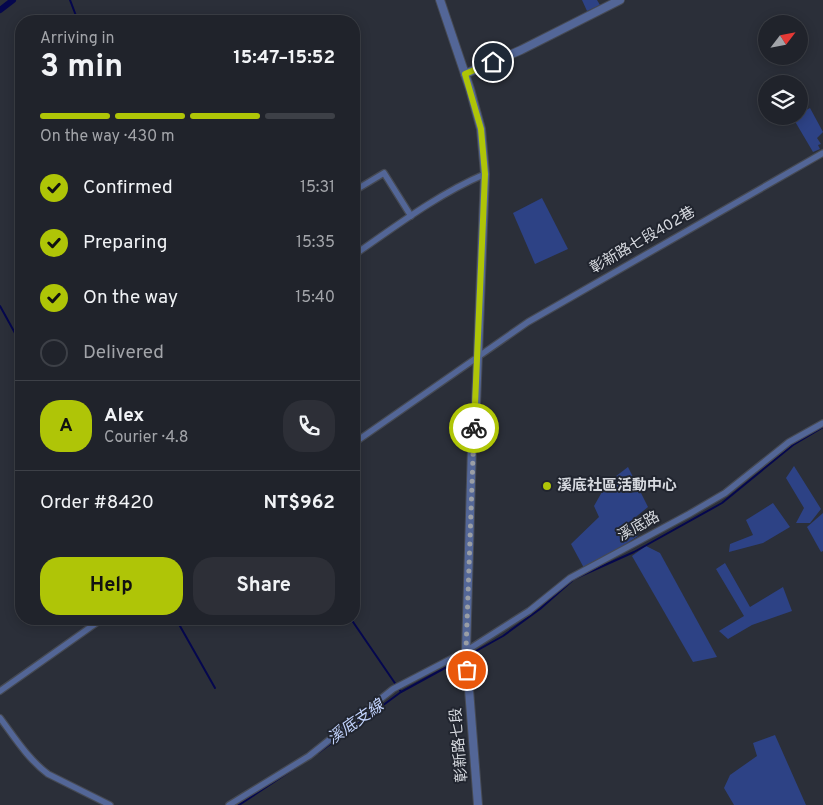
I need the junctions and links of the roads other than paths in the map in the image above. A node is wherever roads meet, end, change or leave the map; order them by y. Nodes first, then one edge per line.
1 (440, 0) edge
2 (620, 0) edge
3 (465, 74) junction
4 (823, 153) edge
5 (485, 174) junction
6 (360, 187) edge
7 (411, 216) junction
8 (360, 251) edge
9 (478, 356) junction
10 (823, 423) edge
11 (360, 438) edge
12 (94, 625) edge
13 (466, 650) junction
14 (0, 691) edge
15 (0, 718) edge
16 (110, 805) edge
17 (229, 805) edge
18 (478, 805) edge

1 - 3 street, 彰新路七段
2 - 3 street
3 - 5 street, 彰新路七段
4 - 9 street, 彰新路七段402巷
5 - 7 street
5 - 9 street, 彰新路七段
6 - 7 street
7 - 8 street
9 - 11 street, 彰新路七段402巷
9 - 13 street, 彰新路七段
10 - 13 street, 溪底路
12 - 14 street
13 - 17 street, 溪底路
13 - 18 street, 彰新路七段
15 - 16 street

